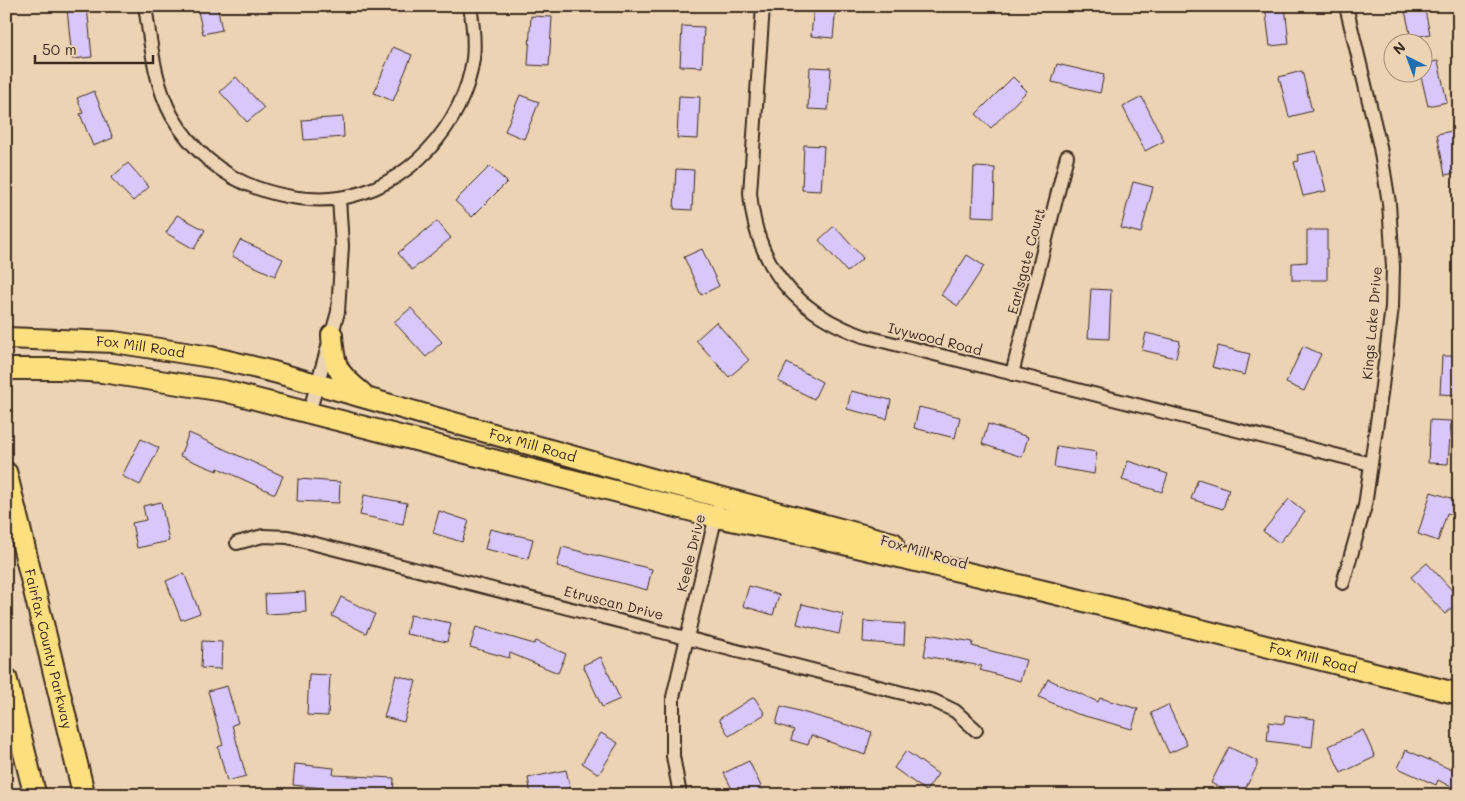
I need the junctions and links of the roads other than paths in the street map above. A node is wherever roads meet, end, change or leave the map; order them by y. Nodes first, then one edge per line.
1 (146, 6) edge
2 (470, 6) edge
3 (763, 6) edge
4 (1346, 6) edge
5 (1067, 156) dead end
6 (339, 198) junction
7 (332, 335) junction
8 (6, 338) edge
9 (6, 369) edge
10 (1012, 374) junction
11 (317, 384) junction
12 (370, 399) junction
13 (309, 414) junction
14 (1371, 464) junction
15 (6, 473) edge
16 (721, 497) junction
17 (716, 517) junction
18 (237, 543) dead end
19 (1343, 583) dead end
20 (1052, 593) junction
21 (686, 636) junction
22 (6, 679) edge
23 (1459, 694) edge
24 (976, 730) dead end
25 (35, 795) edge
26 (84, 795) edge
27 (680, 795) edge

1 - 6 street
2 - 6 street
3 - 10 street, Ivywood Road
4 - 14 street, Kings Lake Drive
5 - 10 street, Earlsgate Court
6 - 7 street
7 - 11 street
7 - 12 main road
8 - 11 main road, Fox Mill Road
9 - 13 main road, Fox Mill Road
10 - 14 street, Ivywood Road
11 - 12 main road, Fox Mill Road
11 - 13 street
12 - 16 main road, Fox Mill Road
13 - 17 main road, Fox Mill Road
14 - 19 street, Kings Lake Drive
15 - 26 highway, Fairfax County Parkway
16 - 17 street, Keele Drive
16 - 20 main road, Fox Mill Road
17 - 20 main road, Fox Mill Road
17 - 21 street, Keele Drive
18 - 21 street, Etruscan Drive
20 - 23 main road, Fox Mill Road
21 - 24 street, Etruscan Drive
21 - 27 street, Keele Drive
22 - 25 highway

